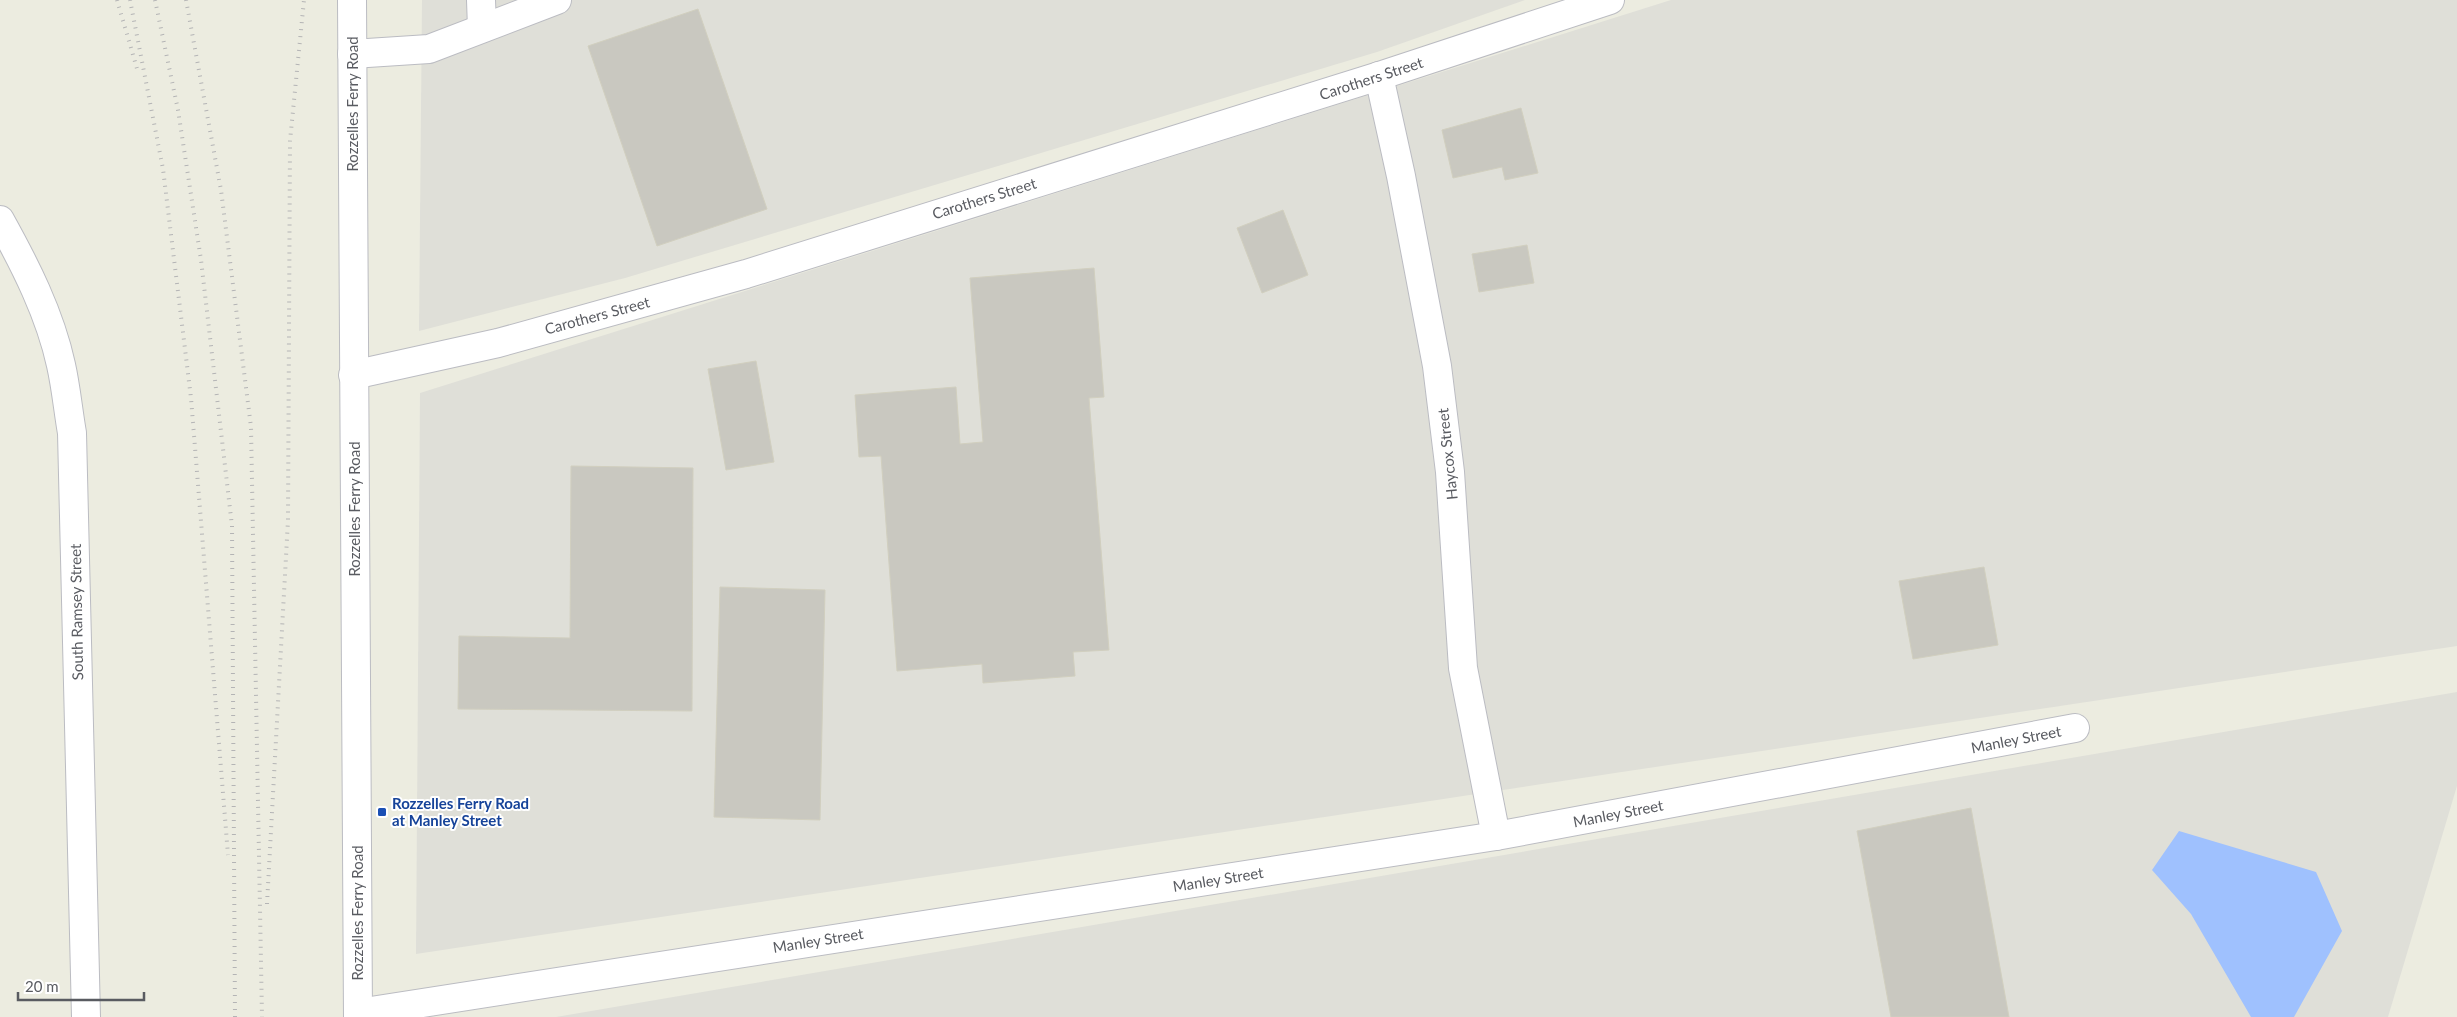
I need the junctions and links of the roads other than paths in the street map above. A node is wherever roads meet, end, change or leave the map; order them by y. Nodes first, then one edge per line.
1 (352, 0) edge
2 (481, 0) edge
3 (557, 0) edge
4 (1610, 0) edge
5 (482, 28) junction
6 (352, 54) junction
7 (1378, 76) junction
8 (0, 220) edge
9 (353, 375) junction
10 (2075, 728) dead end
11 (1496, 836) junction
12 (358, 1015) edge
13 (86, 1017) edge

1 - 6 street, Rozzelles Ferry Road
2 - 5 street
3 - 5 street
4 - 7 street, Carothers Street
5 - 6 street
6 - 9 street, Rozzelles Ferry Road
7 - 9 street, Carothers Street
7 - 11 street, Haycox Street
8 - 13 street, South Ramsey Street
9 - 12 street, Rozzelles Ferry Road
10 - 11 street, Manley Street
11 - 12 street, Manley Street

